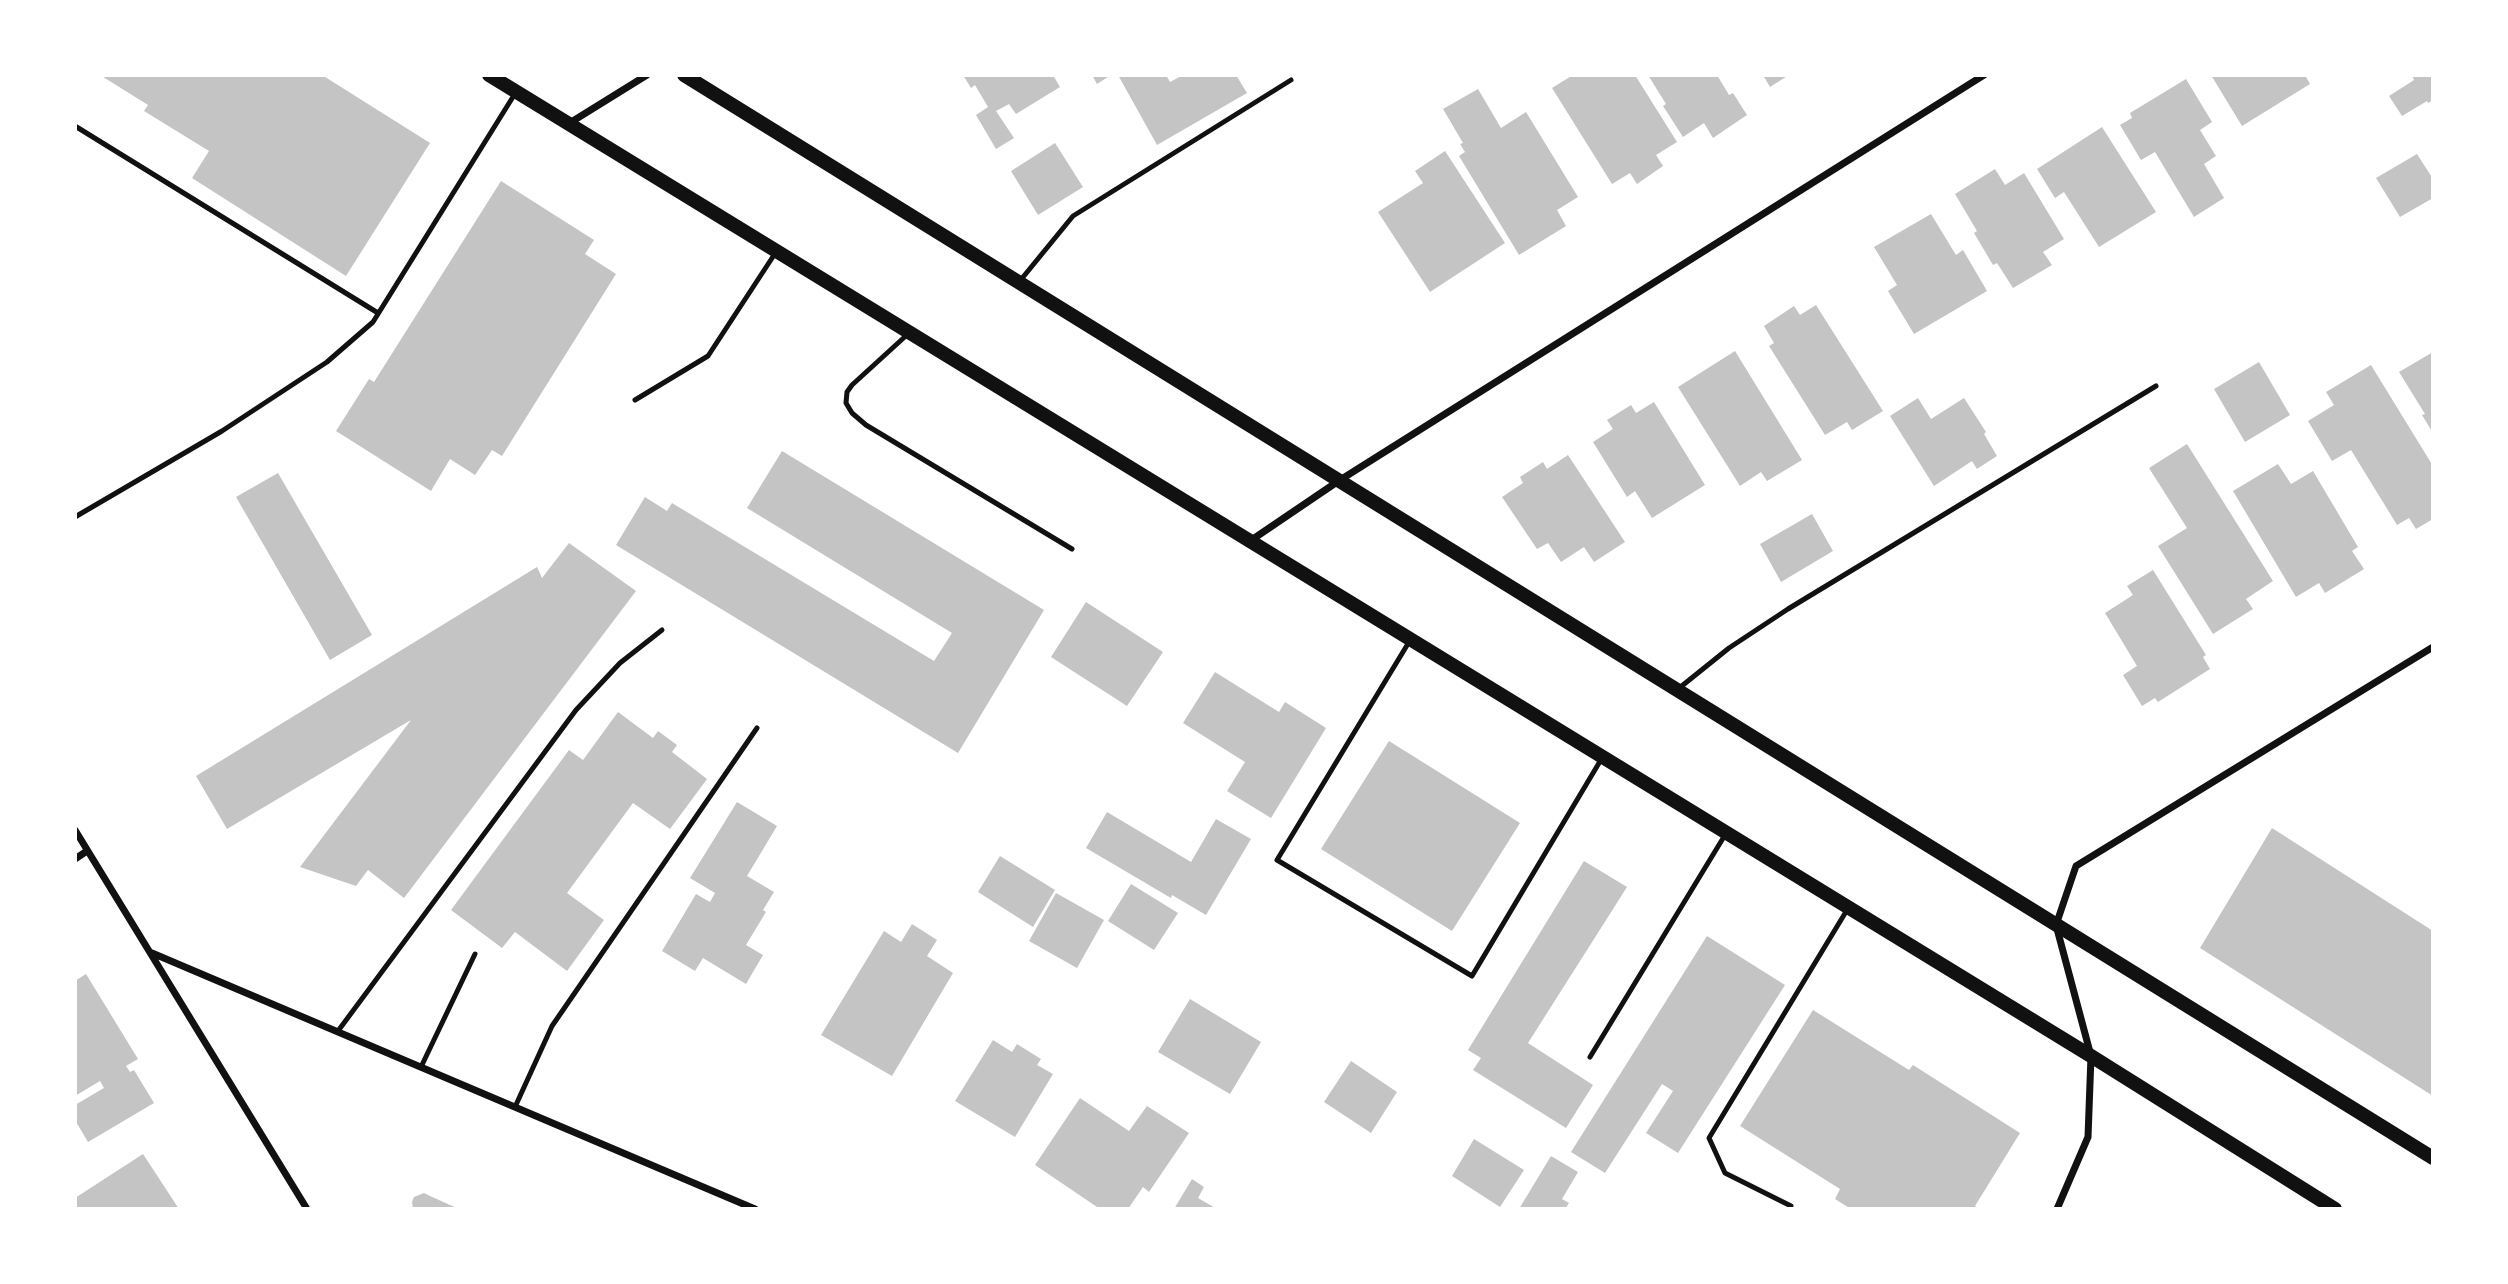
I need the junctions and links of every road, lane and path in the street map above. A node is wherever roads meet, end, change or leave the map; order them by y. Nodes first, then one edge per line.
1 (489, 75) edge
2 (647, 75) edge
3 (684, 75) edge
4 (1984, 75) edge
5 (1291, 80) dead end
6 (516, 92) junction
7 (568, 124) junction
8 (75, 126) edge
9 (776, 252) junction
10 (1019, 282) junction
11 (378, 313) junction
12 (909, 333) junction
13 (2156, 386) dead end
14 (635, 400) dead end
15 (1340, 480) junction
16 (75, 517) edge
17 (1250, 541) junction
18 (1072, 549) dead end
19 (662, 630) dead end
20 (1410, 639) junction
21 (2433, 647) edge
22 (1678, 689) junction
23 (757, 728) dead end
24 (1602, 756) junction
25 (75, 830) edge
26 (1727, 833) junction
27 (87, 851) junction
28 (75, 859) edge
29 (1849, 908) junction
30 (2056, 925) junction
31 (152, 953) junction
32 (475, 954) dead end
33 (338, 1031) junction
34 (2091, 1056) junction
35 (1590, 1057) dead end
36 (421, 1067) junction
37 (515, 1107) junction
38 (2433, 1158) edge
39 (1791, 1206) dead end
40 (307, 1209) edge
41 (755, 1209) edge
42 (2057, 1209) edge
43 (2334, 1209) edge

1 - 6 main road
2 - 7 street
3 - 10 main road
4 - 15 street
5 - 10 lane
6 - 7 main road
6 - 11 lane
7 - 9 main road
8 - 11 lane
9 - 12 main road
9 - 14 lane
10 - 15 main road
11 - 16 lane
12 - 17 main road
12 - 18 lane
13 - 22 lane
15 - 17 street
15 - 22 main road
17 - 20 main road
19 - 33 lane
20 - 24 main road
20 - 24 lane
21 - 30 street
22 - 30 main road
23 - 37 lane
24 - 26 main road
25 - 27 street
26 - 29 main road
26 - 35 lane
27 - 28 street
27 - 31 street
29 - 34 main road
29 - 39 lane
30 - 34 street
30 - 38 main road
31 - 33 street
31 - 40 street
32 - 36 lane
33 - 36 street
34 - 42 street
34 - 43 main road
36 - 37 street
37 - 41 street

